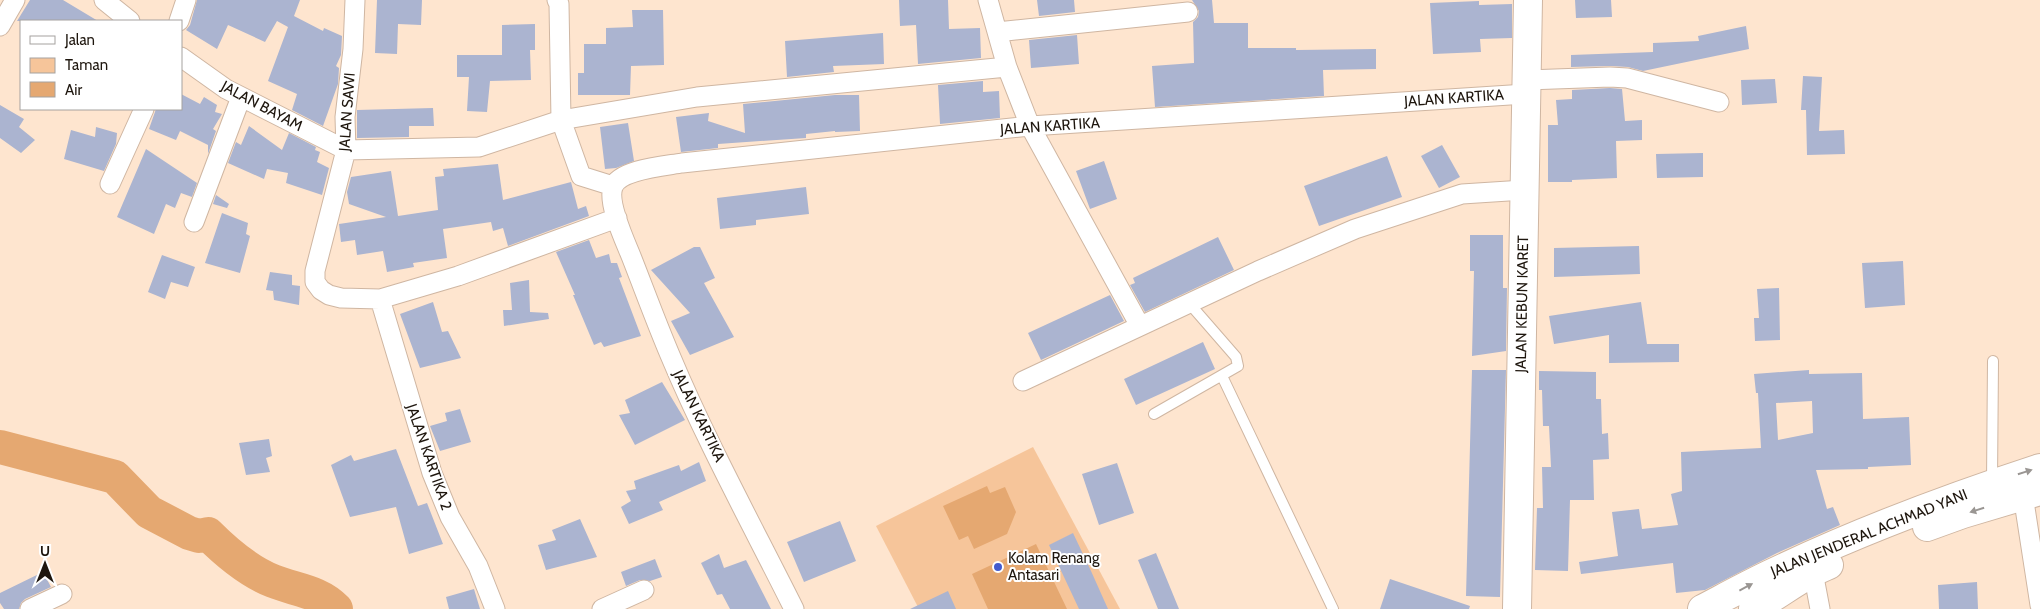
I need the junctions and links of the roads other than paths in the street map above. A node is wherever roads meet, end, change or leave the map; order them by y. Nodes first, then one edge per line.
1 (15, 0) edge
2 (104, 0) edge
3 (186, 0) edge
4 (355, 0) edge
5 (557, 0) edge
6 (988, 0) edge
7 (1528, 0) edge
8 (1188, 12) dead end
9 (129, 20) edge
10 (180, 20) edge
11 (0, 26) edge
12 (997, 32) junction
13 (182, 58) edge
14 (1007, 67) junction
15 (1526, 87) junction
16 (241, 97) junction
17 (1719, 102) dead end
18 (144, 110) edge
19 (562, 120) junction
20 (1030, 126) junction
21 (346, 150) junction
22 (110, 184) dead end
23 (613, 186) junction
24 (1524, 190) junction
25 (617, 218) junction
26 (194, 222) dead end
27 (380, 299) junction
28 (1189, 303) junction
29 (1140, 326) junction
30 (1994, 361) dead end
31 (1222, 376) junction
32 (1023, 381) dead end
33 (1154, 414) dead end
34 (2040, 468) edge
35 (1992, 483) junction
36 (2031, 493) edge
37 (1812, 572) junction
38 (644, 590) dead end
39 (62, 594) dead end
40 (2040, 605) edge
41 (30, 609) edge
42 (495, 609) edge
43 (602, 609) edge
44 (794, 609) edge
45 (1333, 609) edge
46 (1517, 609) edge
47 (1702, 609) edge
48 (1752, 609) edge
49 (1820, 609) edge

1 - 11 street
2 - 9 street
3 - 10 street
4 - 21 street, JALAN SAWI
5 - 19 street
6 - 12 street
7 - 15 main road, JALAN KEBUN KARET
8 - 12 street
12 - 14 street
13 - 16 street, JALAN BAYAM
14 - 19 street
14 - 20 street
15 - 17 street, JALAN KARTIKA
15 - 20 street, JALAN KARTIKA
15 - 24 main road, JALAN KEBUN KARET
16 - 21 street, JALAN BAYAM
16 - 26 street
18 - 22 street
19 - 21 street
19 - 23 street
20 - 23 street, JALAN KARTIKA
20 - 29 street
21 - 27 street, JALAN SAWI
23 - 25 street, JALAN KARTIKA
24 - 28 street
24 - 46 main road, JALAN KEBUN KARET
25 - 27 street
25 - 44 street, JALAN KARTIKA
27 - 42 street, JALAN KARTIKA 2
28 - 29 street
28 - 31 lane
29 - 32 street
30 - 35 lane
31 - 33 lane
31 - 45 lane
35 -> 34 main road, JALAN JENDERAL ACHMAD YANI
47 -> 35 main road, JALAN JENDERAL ACHMAD YANI
36 -> 37 main road, JALAN JENDERAL ACHMAD YANI
36 - 40 street
37 - 48 main road, JALAN JENDERAL ACHMAD YANI
37 - 49 street
38 - 43 street
39 - 41 street

